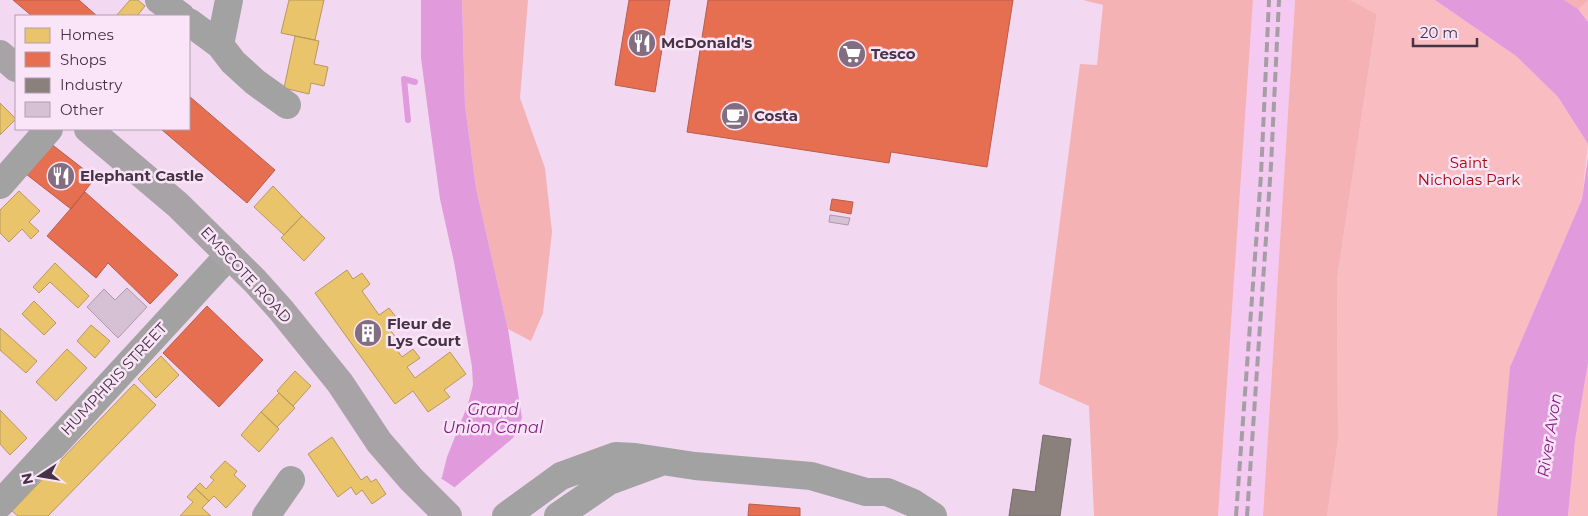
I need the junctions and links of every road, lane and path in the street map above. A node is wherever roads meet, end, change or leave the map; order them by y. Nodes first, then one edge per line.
1 (159, 0) edge
2 (229, 0) edge
3 (180, 15) edge
4 (190, 23) edge
5 (220, 45) junction
6 (0, 54) edge
7 (15, 67) edge
8 (287, 105) dead end
9 (49, 130) edge
10 (89, 130) edge
11 (0, 185) edge
12 (229, 255) junction
13 (661, 462) junction
14 (291, 480) dead end
15 (866, 492) junction
16 (0, 504) edge
17 (437, 514) edge
18 (266, 516) edge
19 (506, 516) edge
20 (558, 516) edge
21 (892, 516) edge
22 (933, 516) edge

1 - 3 street
2 - 5 street
4 - 5 street
5 - 8 street
6 - 7 main road
9 - 11 street
10 - 12 main road, EMSCOTE ROAD
12 - 16 street, HUMPHRIS STREET
12 - 17 main road, EMSCOTE ROAD
13 - 15 street
13 - 19 street
13 - 20 street
14 - 18 street
15 - 21 street
15 - 22 street

